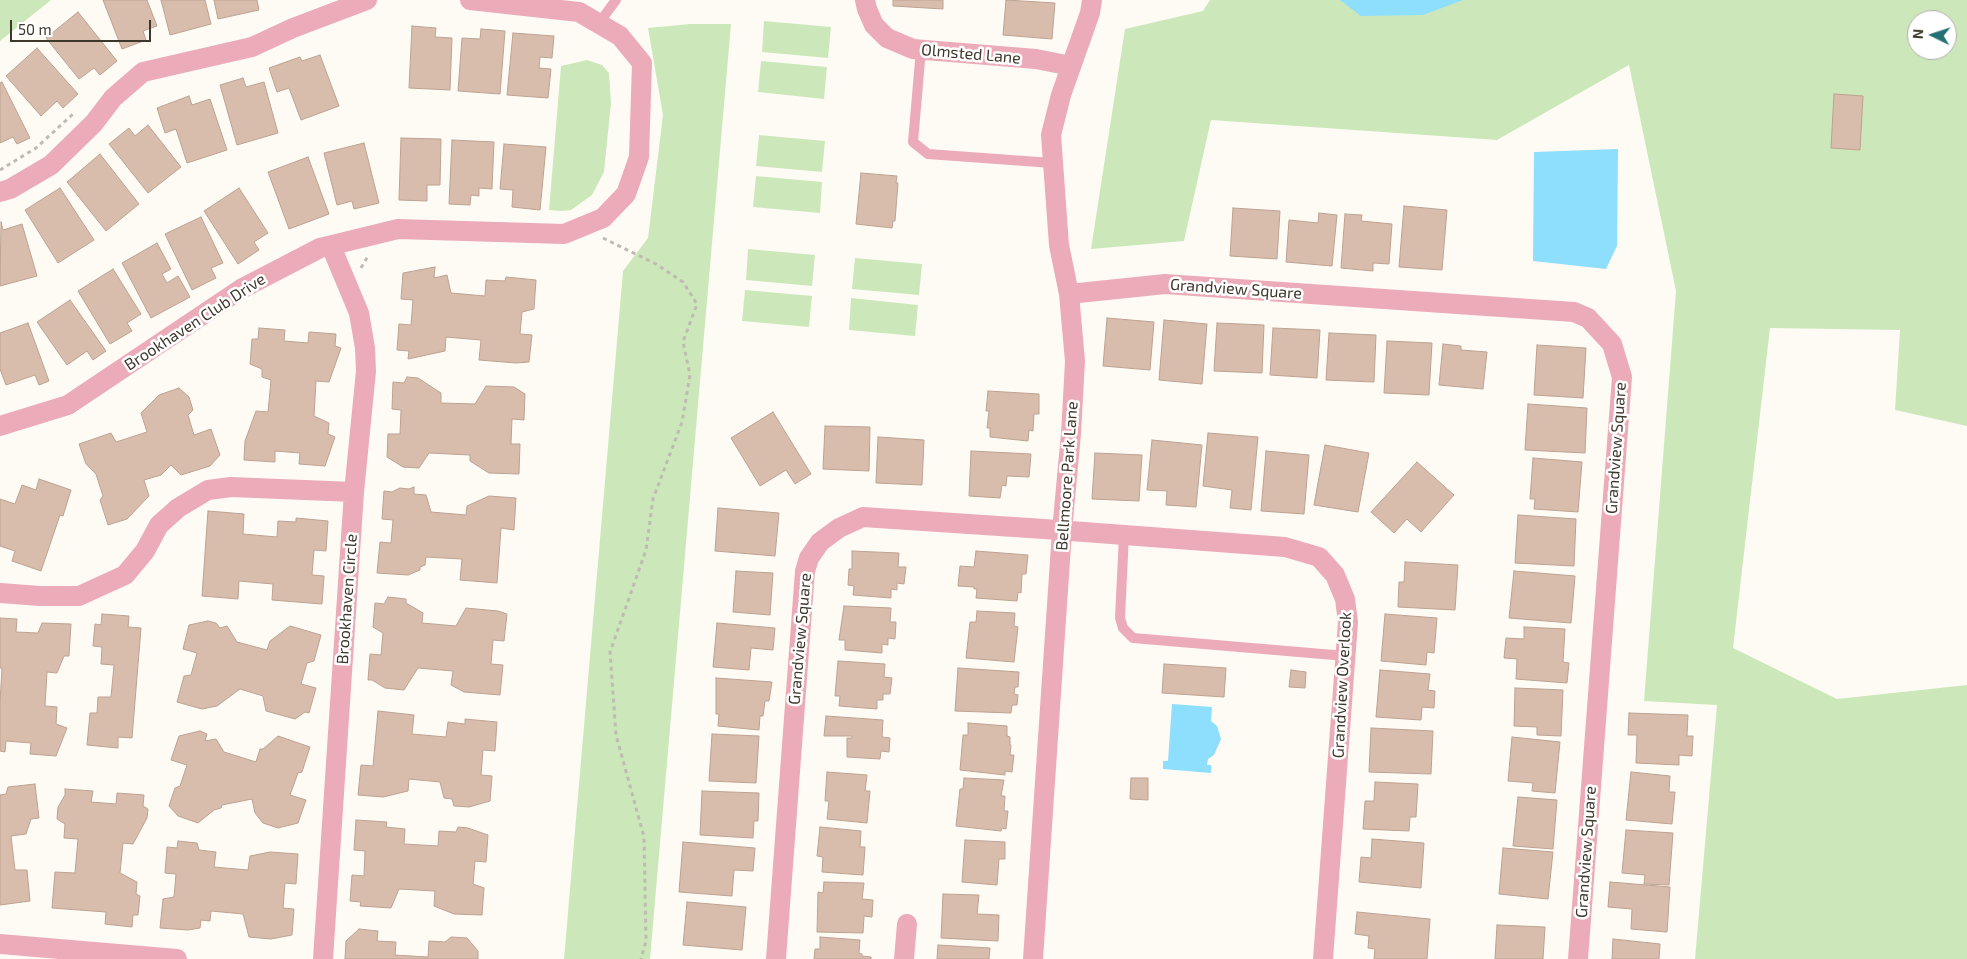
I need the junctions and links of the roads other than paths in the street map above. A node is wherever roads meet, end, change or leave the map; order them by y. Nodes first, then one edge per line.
1 (367, 0) edge
2 (470, 0) edge
3 (616, 0) edge
4 (865, 0) edge
5 (1092, 0) edge
6 (599, 23) junction
7 (921, 50) junction
8 (1071, 66) junction
9 (1052, 163) junction
10 (0, 192) edge
11 (331, 246) junction
12 (1069, 294) junction
13 (0, 426) edge
14 (354, 492) junction
15 (1062, 531) junction
16 (1124, 535) junction
17 (0, 593) edge
18 (1346, 656) junction
19 (907, 924) dead end
20 (0, 944) edge
21 (177, 959) edge
22 (322, 959) edge
23 (776, 959) edge
24 (904, 959) edge
25 (1033, 959) edge
26 (1323, 959) edge
27 (1578, 959) edge

1 - 10 street
2 - 6 street, Brookhaven Club Drive
3 - 6 lane
4 - 7 street, Olmsted Lane
5 - 8 street, Bellmoore Park Lane
6 - 11 street, Brookhaven Club Drive
7 - 8 street, Olmsted Lane
7 - 9 lane
8 - 9 street, Bellmoore Park Lane
9 - 12 street, Bellmoore Park Lane
11 - 13 street, Brookhaven Club Drive
11 - 14 street, Brookhaven Circle
12 - 15 street, Bellmoore Park Lane
12 - 27 street, Grandview Square
14 - 17 street
14 - 22 street, Brookhaven Circle
15 - 16 street, Grandview Overlook
15 - 23 street, Grandview Square
15 - 25 street, Bellmoore Park Lane
16 - 18 street, Grandview Overlook
16 - 18 lane
18 - 26 street, Grandview Overlook
19 - 24 street
20 - 21 street

